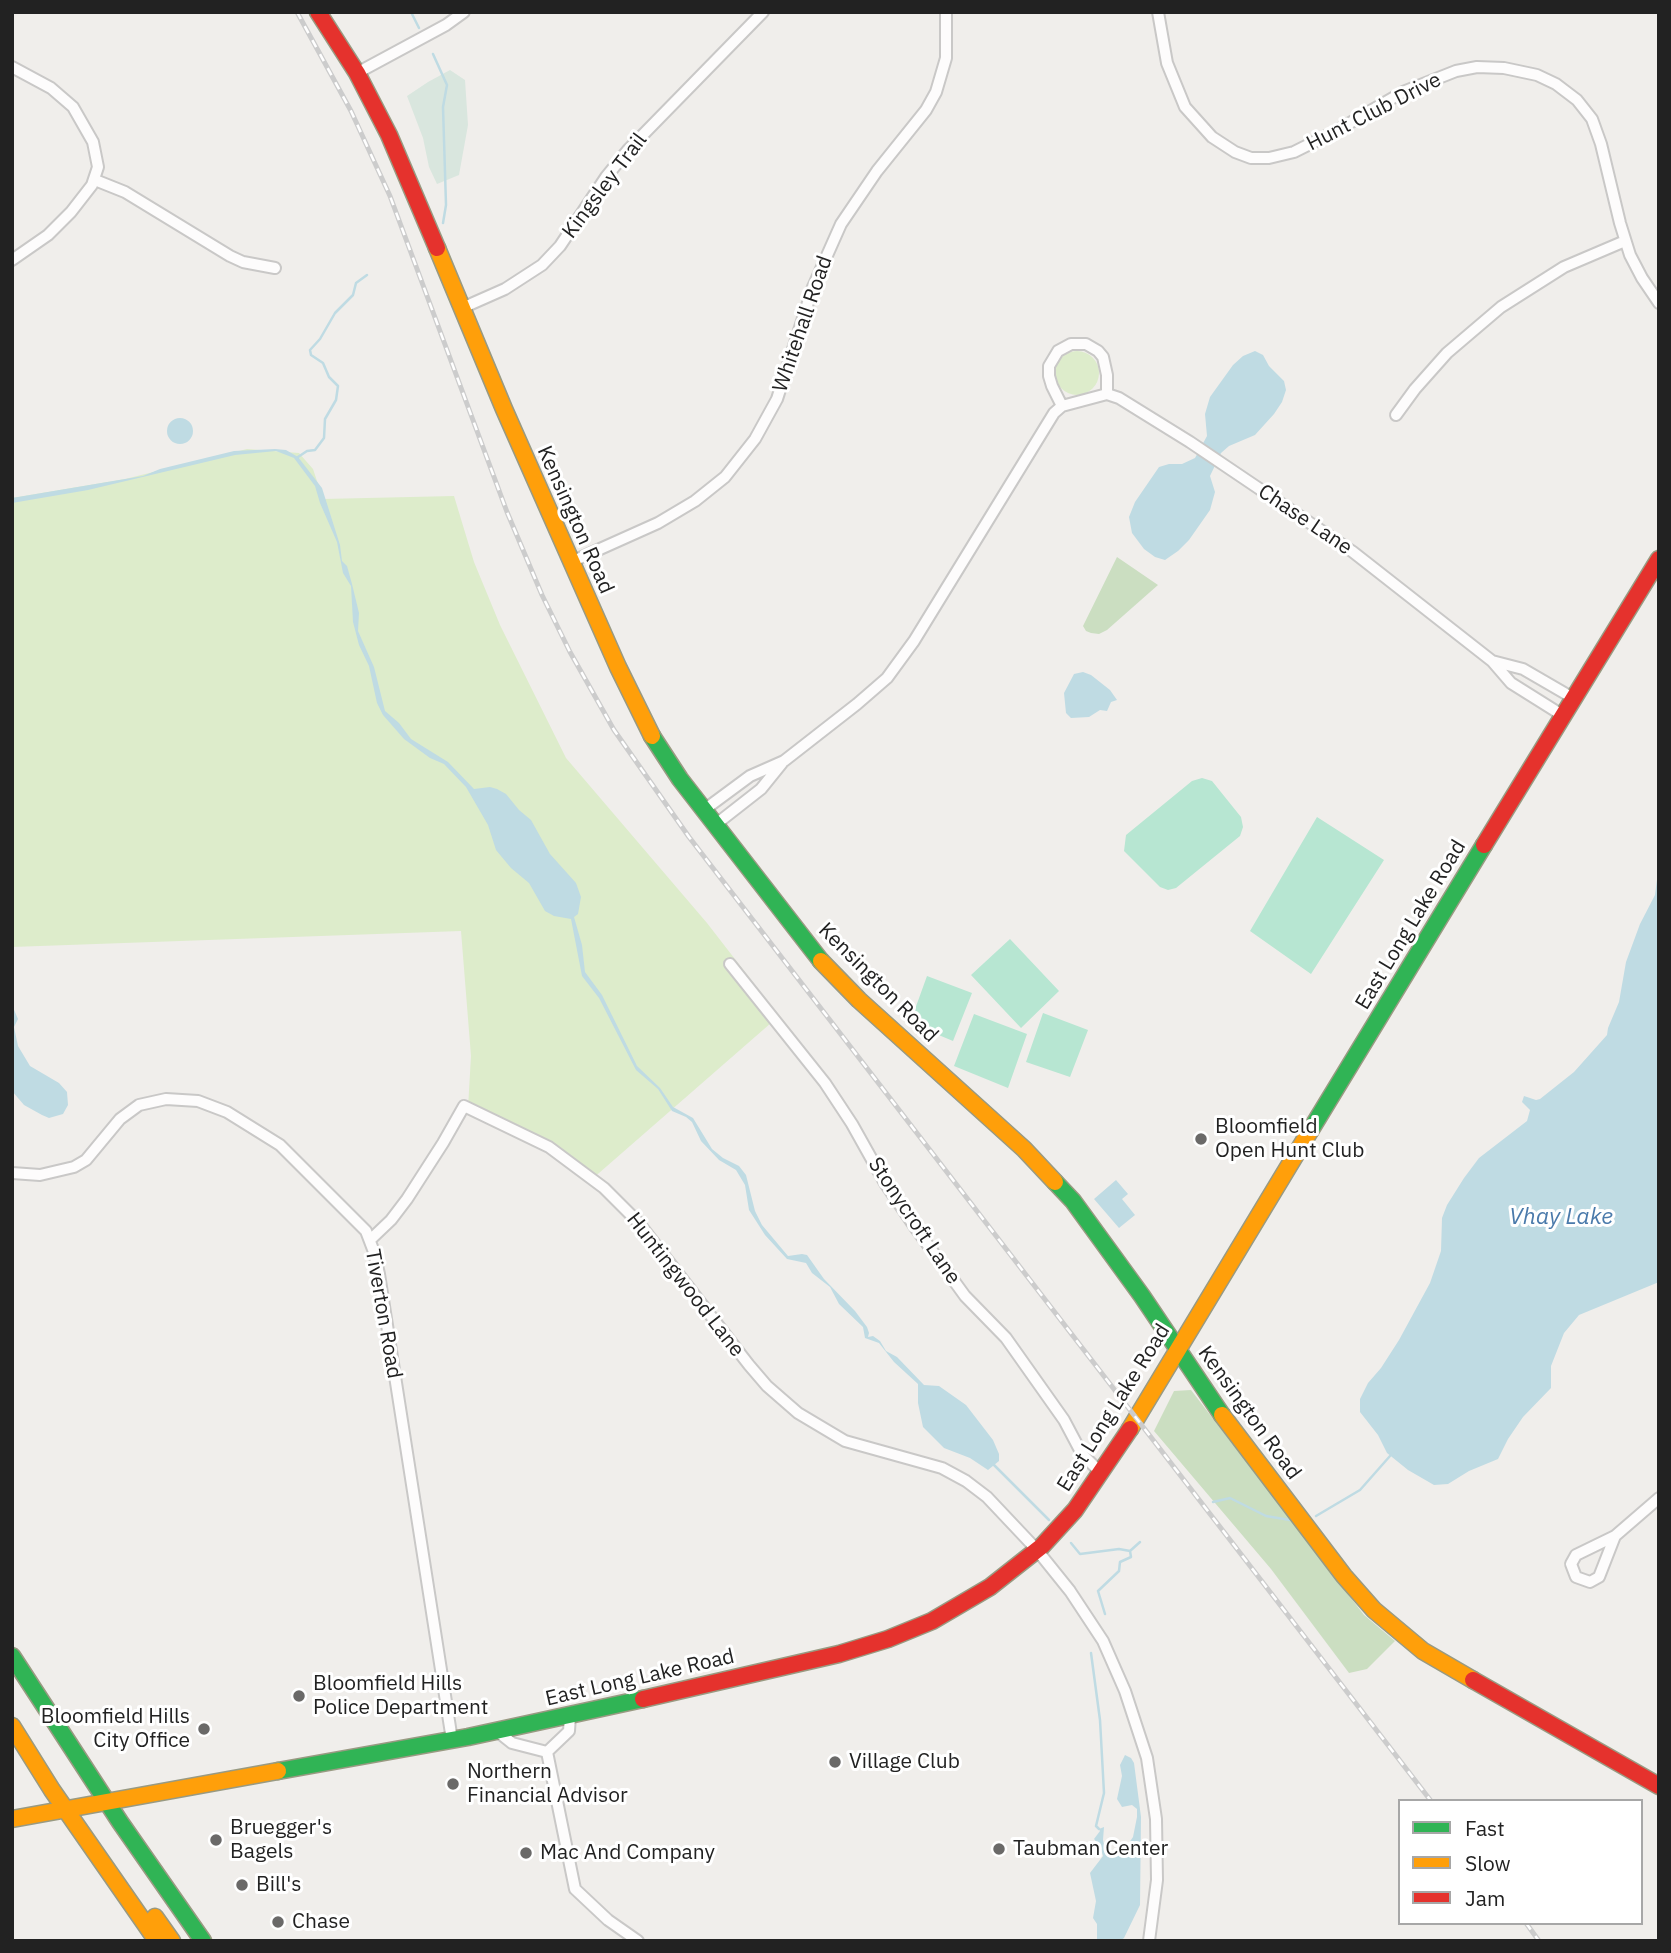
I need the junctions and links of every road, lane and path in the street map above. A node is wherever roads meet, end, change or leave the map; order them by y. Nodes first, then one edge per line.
1 (318, 12) edge
2 (464, 12) edge
3 (762, 12) edge
4 (946, 12) edge
5 (1158, 12) edge
6 (12, 67) edge
7 (357, 73) junction
8 (95, 180) junction
9 (1625, 241) junction
10 (12, 260) edge
11 (275, 268) dead end
12 (1659, 303) edge
13 (462, 308) junction
14 (1107, 394) junction
15 (1062, 406) junction
16 (1396, 415) dead end
17 (1659, 559) edge
18 (571, 562) junction
19 (1492, 661) junction
20 (1573, 698) junction
21 (1563, 715) junction
22 (784, 761) junction
23 (704, 810) junction
24 (715, 824) junction
25 (730, 964) dead end
26 (12, 1173) edge
27 (370, 1240) junction
28 (1177, 1348) junction
29 (1101, 1473) junction
30 (1659, 1498) edge
31 (1615, 1536) junction
32 (1037, 1550) junction
33 (12, 1656) edge
34 (570, 1716) junction
35 (12, 1726) edge
36 (497, 1731) junction
37 (452, 1740) junction
38 (547, 1752) junction
39 (1659, 1786) edge
40 (108, 1803) junction
41 (67, 1810) junction
42 (12, 1819) edge
43 (121, 1888) junction
44 (157, 1941) edge
45 (172, 1941) edge
46 (204, 1941) edge
47 (638, 1941) edge
48 (1149, 1941) edge

1 - 7 main road, Kensington Road
2 - 7 street
3 - 13 street, Kingsley Trail
4 - 18 street, Whitehall Road
5 - 9 street, Hunt Club Drive
6 - 8 street
7 - 13 main road, Kensington Road
8 - 10 street
8 - 11 street
9 - 12 street, Hunt Club Drive
9 - 16 street
13 - 18 main road, Kensington Road
14 - 15 street
14 - 15 street
14 - 19 street, Chase Lane
15 - 22 street
17 - 20 main road, East Long Lake Road
18 - 23 main road, Kensington Road
19 - 20 street, Chase Lane
19 - 21 street, Chase Lane
20 - 21 main road, East Long Lake Road
21 - 28 main road, East Long Lake Road
22 - 23 street
22 - 24 street
23 - 24 main road, Kensington Road
24 - 28 main road, Kensington Road
25 - 29 street, Stonycroft Lane
26 - 27 street, Tiverton Road
27 - 32 street, Huntingwood Lane
27 - 37 street, Tiverton Road
28 - 29 main road, East Long Lake Road
28 - 39 main road, Kensington Road
29 - 32 main road, East Long Lake Road
30 - 31 street
31 - 31 street
32 - 34 main road, East Long Lake Road
32 - 48 street
33 - 40 main road
34 - 36 main road, East Long Lake Road
34 - 38 street
35 - 41 main road
36 - 37 main road, East Long Lake Road
36 - 38 street
37 - 40 main road, East Long Lake Road
38 - 47 street
40 - 41 main road, East Long Lake Road
40 - 46 main road
41 - 42 main road, East Long Lake Road
41 - 43 main road
43 - 44 main road
43 - 45 main road

